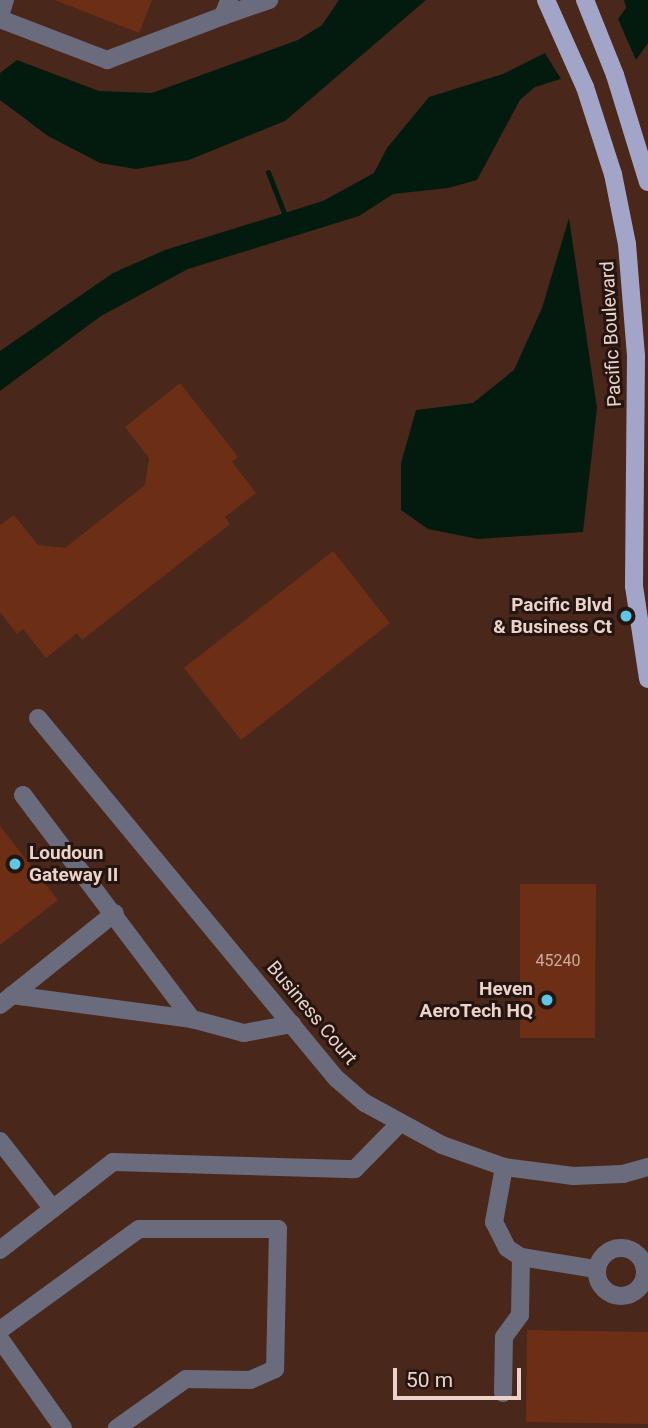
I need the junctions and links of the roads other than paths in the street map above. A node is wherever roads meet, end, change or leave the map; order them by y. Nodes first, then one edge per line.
1 (5, 0) edge
2 (269, 0) edge
3 (546, 0) edge
4 (585, 0) edge
5 (226, 8) edge
6 (0, 17) edge
7 (648, 182) edge
8 (641, 556) edge
9 (648, 679) edge
10 (38, 718) dead end
11 (23, 795) dead end
12 (115, 913) junction
13 (6, 1000) edge
14 (192, 1019) junction
15 (292, 1024) junction
16 (400, 1124) junction
17 (0, 1142) edge
18 (504, 1167) junction
19 (648, 1167) edge
20 (53, 1209) junction
21 (3, 1240) edge
22 (522, 1257) junction
23 (646, 1265) edge
24 (596, 1269) junction
25 (0, 1330) edge
26 (0, 1339) edge
27 (503, 1392) dead end
28 (63, 1428) edge
29 (117, 1428) edge

1 - 6 street
2 - 5 street
3 - 8 main road, Pacific Boulevard
4 - 7 main road
5 - 6 street
8 - 9 main road, Pacific Boulevard
10 - 15 street, Business Court
11 - 12 street
12 - 13 street
12 - 14 street
13 - 14 street
14 - 15 street
15 - 16 street, Business Court
16 - 18 street, Business Court
16 - 20 street
17 - 20 street
18 - 19 street, Business Court
18 - 22 street
20 - 21 street
22 - 24 street
22 - 27 street
23 - 24 street
23 - 24 street
25 - 29 street
26 - 28 street

